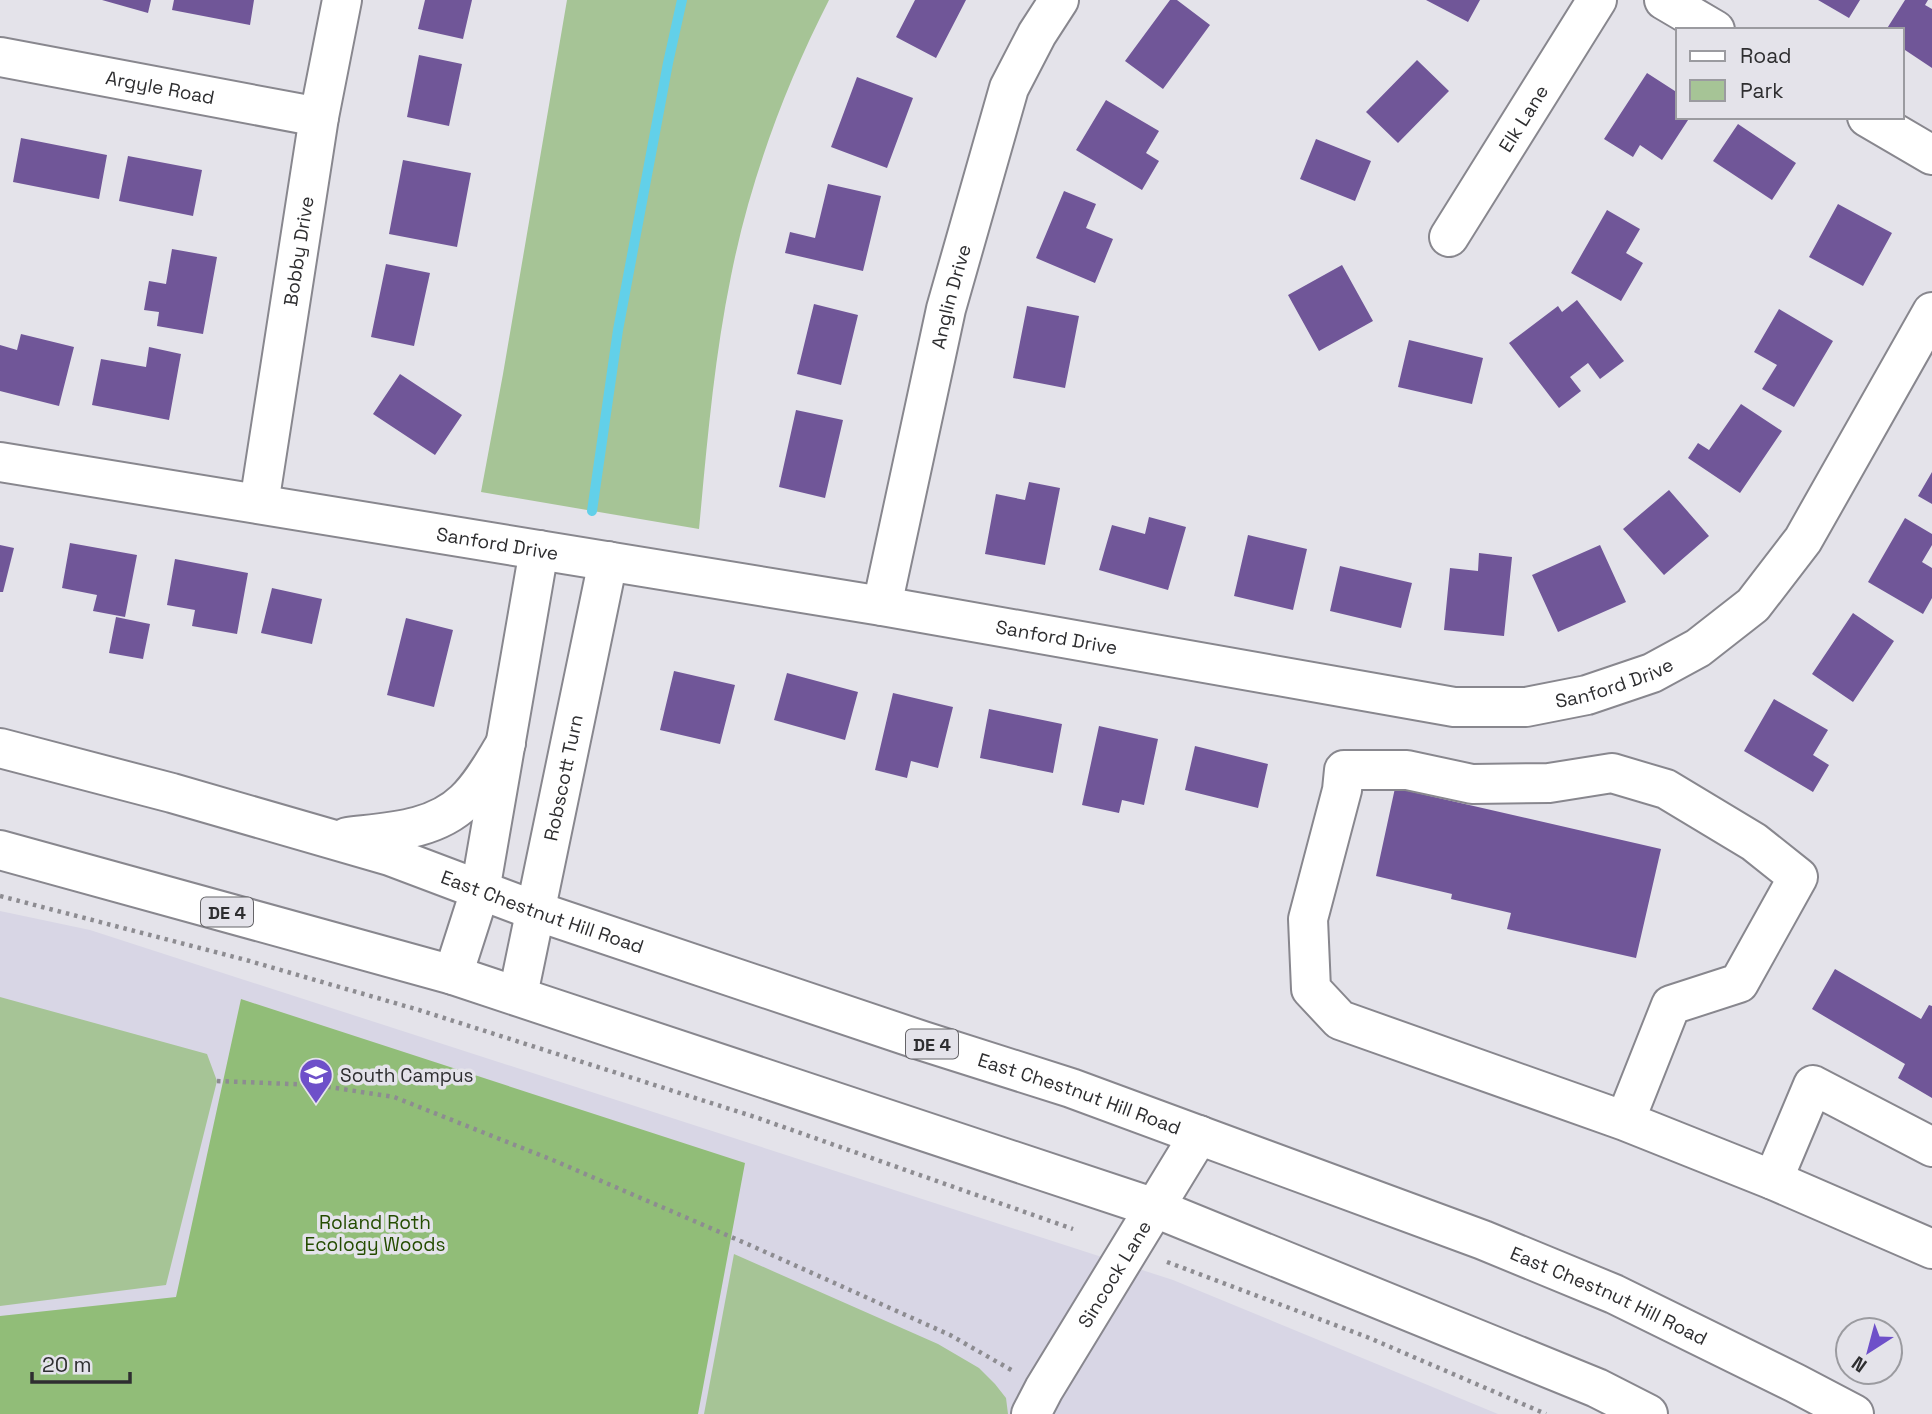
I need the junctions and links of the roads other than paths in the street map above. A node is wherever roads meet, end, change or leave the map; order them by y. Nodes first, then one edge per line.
1 (342, 0) edge
2 (1059, 0) edge
3 (1597, 0) edge
4 (1664, 0) edge
5 (1712, 28) edge
6 (0, 57) edge
7 (319, 117) junction
8 (1870, 119) edge
9 (1932, 155) edge
10 (1449, 237) dead end
11 (1932, 312) edge
12 (0, 462) edge
13 (259, 504) junction
14 (539, 550) junction
15 (608, 561) junction
16 (882, 606) junction
17 (506, 743) junction
18 (0, 748) edge
19 (331, 839) junction
20 (0, 850) edge
21 (480, 891) junction
22 (536, 911) junction
23 (453, 975) junction
24 (518, 995) junction
25 (1625, 1121) junction
26 (1199, 1135) junction
27 (1932, 1147) edge
28 (1773, 1180) junction
29 (1155, 1208) junction
30 (1932, 1249) edge
31 (1597, 1388) junction
32 (1038, 1402) edge
33 (1853, 1411) edge
34 (1648, 1414) edge
35 (1660, 1414) edge

1 - 7 street, Bobby Drive
2 - 16 street, Anglin Drive
3 - 10 street, Elk Lane
4 - 5 street
6 - 7 street, Argyle Road
7 - 13 street, Bobby Drive
8 - 9 street
11 - 16 street, Sanford Drive
12 - 13 street, Sanford Drive
13 - 14 street, Sanford Drive
14 - 15 street, Sanford Drive
14 - 17 street
15 - 16 street, Sanford Drive
15 - 22 street, Robscott Turn
17 - 19 street
17 - 21 street
18 - 19 street, East Chestnut Hill Road / DE 4
19 - 21 street, East Chestnut Hill Road / DE 4
20 - 23 street, DE 4
21 - 22 street, East Chestnut Hill Road / DE 4
21 - 23 street
22 - 24 street, Robscott Turn
22 - 26 street, East Chestnut Hill Road / DE 4
23 - 24 street, DE 4
24 - 29 street, DE 4
25 - 25 street
25 - 28 street
26 - 29 street, Sincock Lane
26 - 33 street, East Chestnut Hill Road / DE 4
27 - 28 street
28 - 30 street
29 - 31 street, DE 4
29 - 32 street, Sincock Lane
31 - 34 street, DE 4
31 - 35 street

